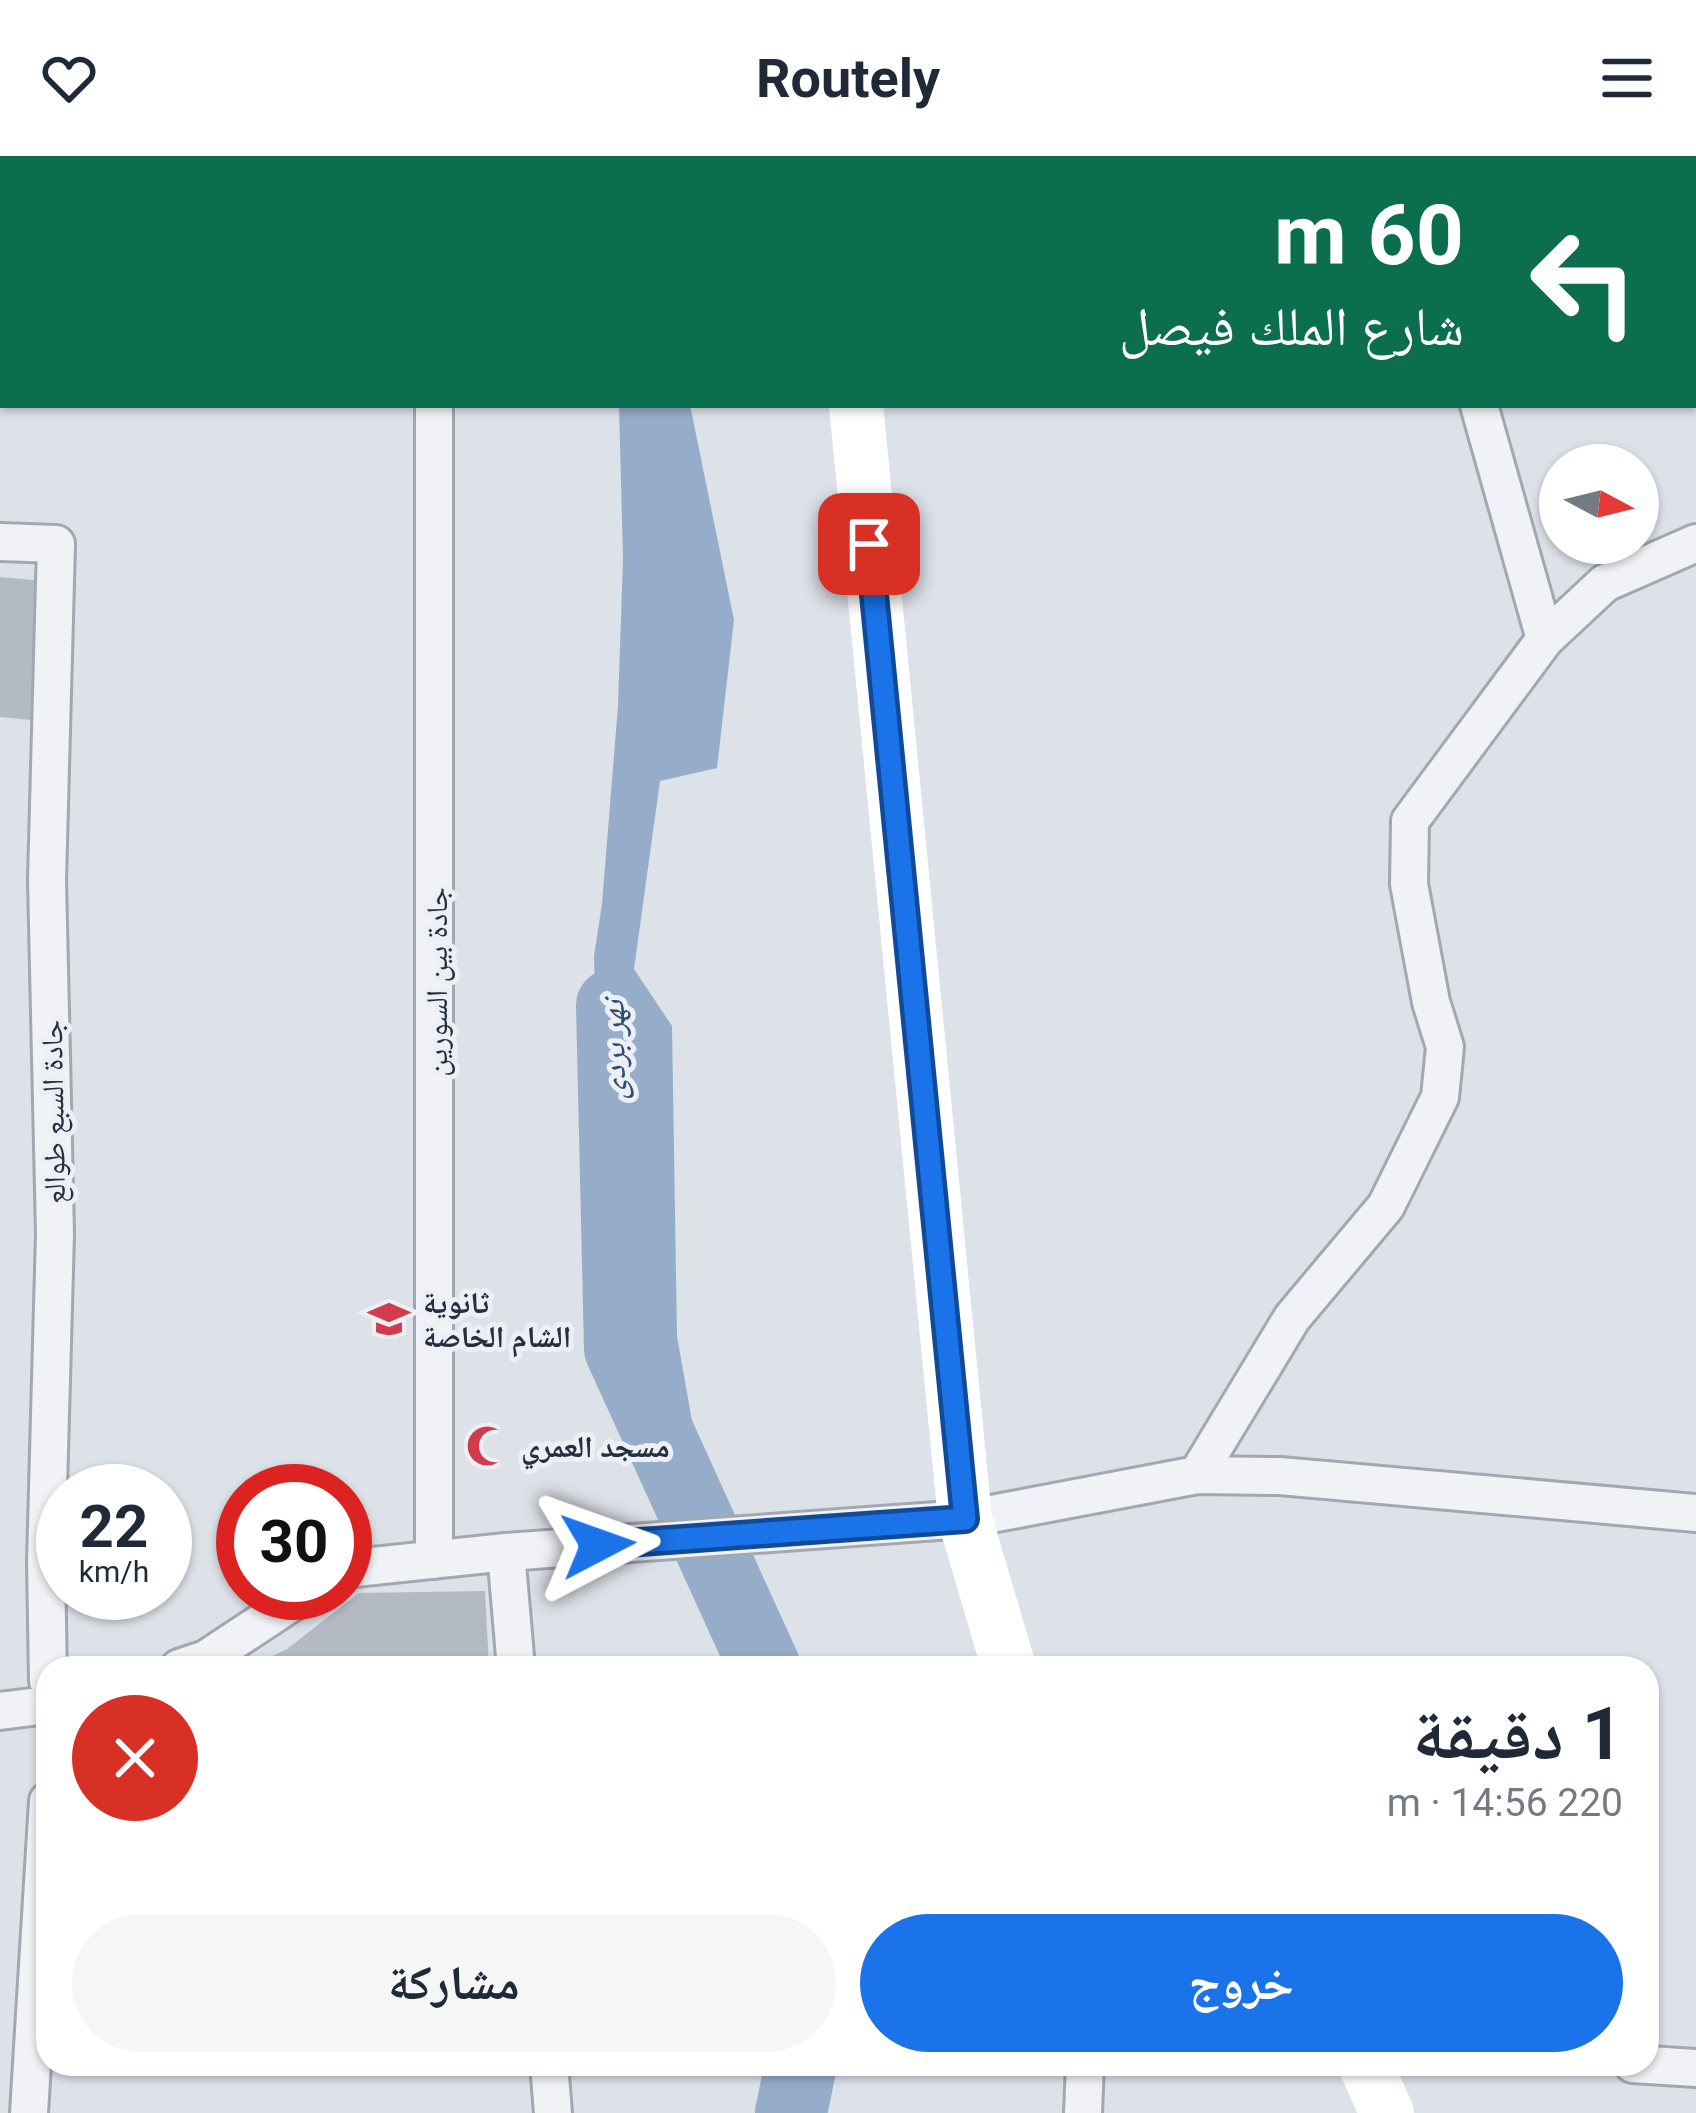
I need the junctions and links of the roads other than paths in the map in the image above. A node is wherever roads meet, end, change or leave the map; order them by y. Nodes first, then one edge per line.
1 (434, 408) edge
2 (856, 408) edge
3 (1480, 408) edge
4 (0, 542) edge
5 (1696, 543) edge
6 (1545, 639) junction
7 (1198, 1475) junction
8 (1696, 1513) edge
9 (965, 1519) junction
10 (506, 1552) junction
11 (434, 1560) junction
12 (372, 1566) edge
13 (265, 1620) edge
14 (48, 1656) edge
15 (211, 1656) edge
16 (515, 1656) edge
17 (1005, 1656) edge
18 (36, 1707) edge
19 (0, 1711) edge
20 (36, 1998) edge
21 (1659, 2066) edge
22 (1696, 2068) edge
23 (550, 2076) edge
24 (1085, 2076) edge
25 (1370, 2076) edge
26 (29, 2113) edge
27 (553, 2113) edge
28 (1083, 2113) edge
29 (1387, 2113) edge

1 - 11 street, جادة بين السورين
2 - 9 street
3 - 6 street
4 - 14 street, جادة السبع طوالع
5 - 6 street
6 - 7 street
7 - 8 street
7 - 9 street
9 - 10 street
9 - 17 street
10 - 11 street
10 - 16 street
11 - 12 street
13 - 15 street
18 - 19 street
20 - 26 street
21 - 22 street
23 - 27 street
24 - 28 street
25 - 29 street

